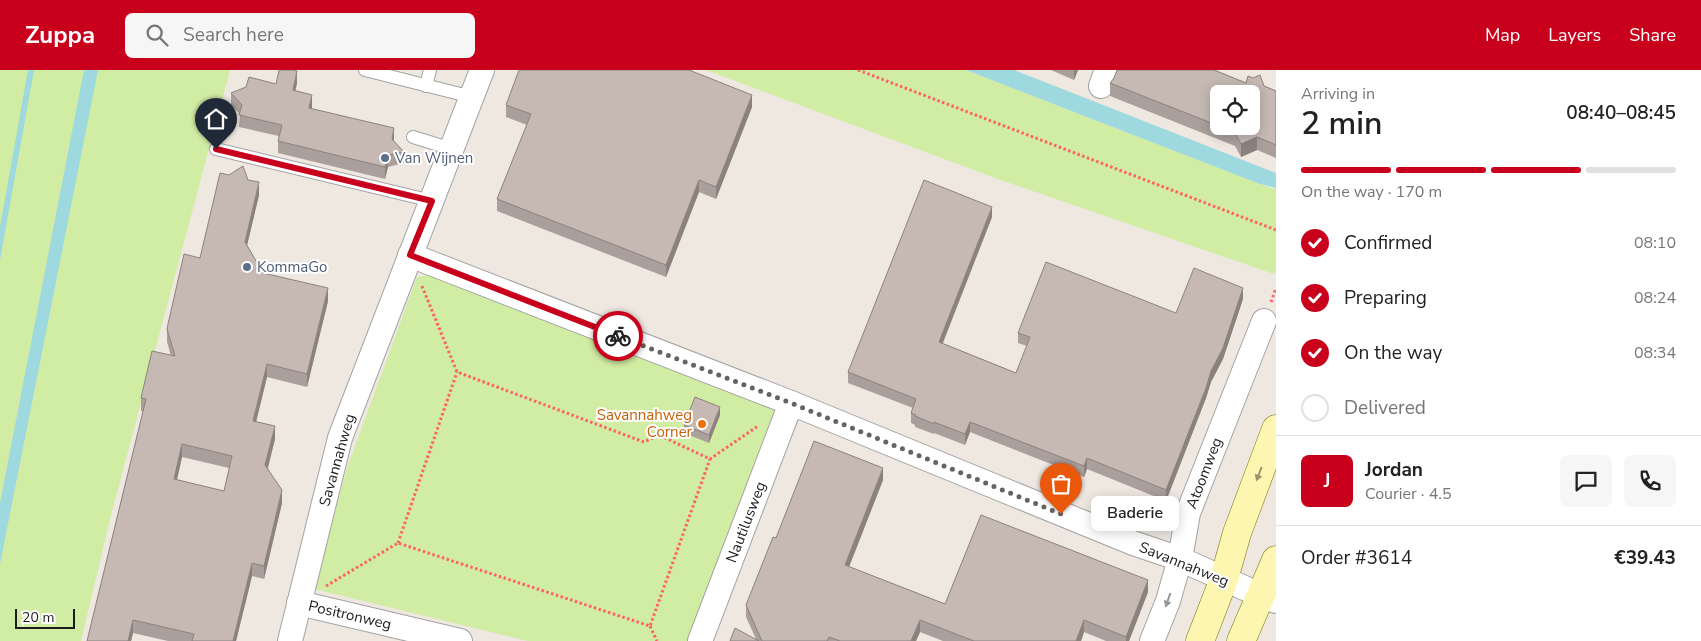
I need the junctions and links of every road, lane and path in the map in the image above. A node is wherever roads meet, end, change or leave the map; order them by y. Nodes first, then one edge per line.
1 (365, 70) edge
2 (430, 70) edge
3 (482, 70) edge
4 (858, 70) edge
5 (426, 86) junction
6 (472, 97) junction
7 (413, 137) dead end
8 (216, 149) dead end
9 (452, 149) junction
10 (432, 201) junction
11 (1276, 230) edge
12 (410, 255) junction
13 (1270, 318) edge
14 (457, 372) junction
15 (791, 403) junction
16 (759, 426) dead end
17 (1276, 429) edge
18 (710, 459) junction
19 (398, 543) junction
20 (1180, 559) junction
21 (1276, 560) edge
22 (1224, 579) junction
23 (1268, 598) edge
24 (299, 603) junction
25 (650, 626) junction
26 (290, 641) edge
27 (460, 641) edge
28 (657, 641) edge
29 (700, 641) edge
30 (1152, 641) edge
31 (1200, 641) edge
32 (1241, 641) edge

1 - 5 lane
2 - 5 lane
3 - 6 street, Savannahweg
4 - 11 path
5 - 6 lane
6 - 9 street, Savannahweg
7 - 9 lane
8 - 10 lane
9 - 10 street, Savannahweg
10 - 12 street, Savannahweg
12 - 14 path
12 - 15 street, Savannahweg
12 - 24 street, Savannahweg
13 - 20 street, Atoomweg
14 - 18 path
14 - 19 path
15 - 20 street, Savannahweg
15 - 29 street, Nautilusweg
16 - 18 path
17 -> 22 main road
18 - 25 path
19 - 24 path
19 - 25 path
20 - 22 street, Savannahweg
20 -> 30 street, Atoomweg
21 - 23 main road
22 - 23 street, Savannahweg
22 - 31 main road
23 - 32 main road
24 - 26 street, Savannahweg
24 - 27 street, Positronweg
25 - 28 path

